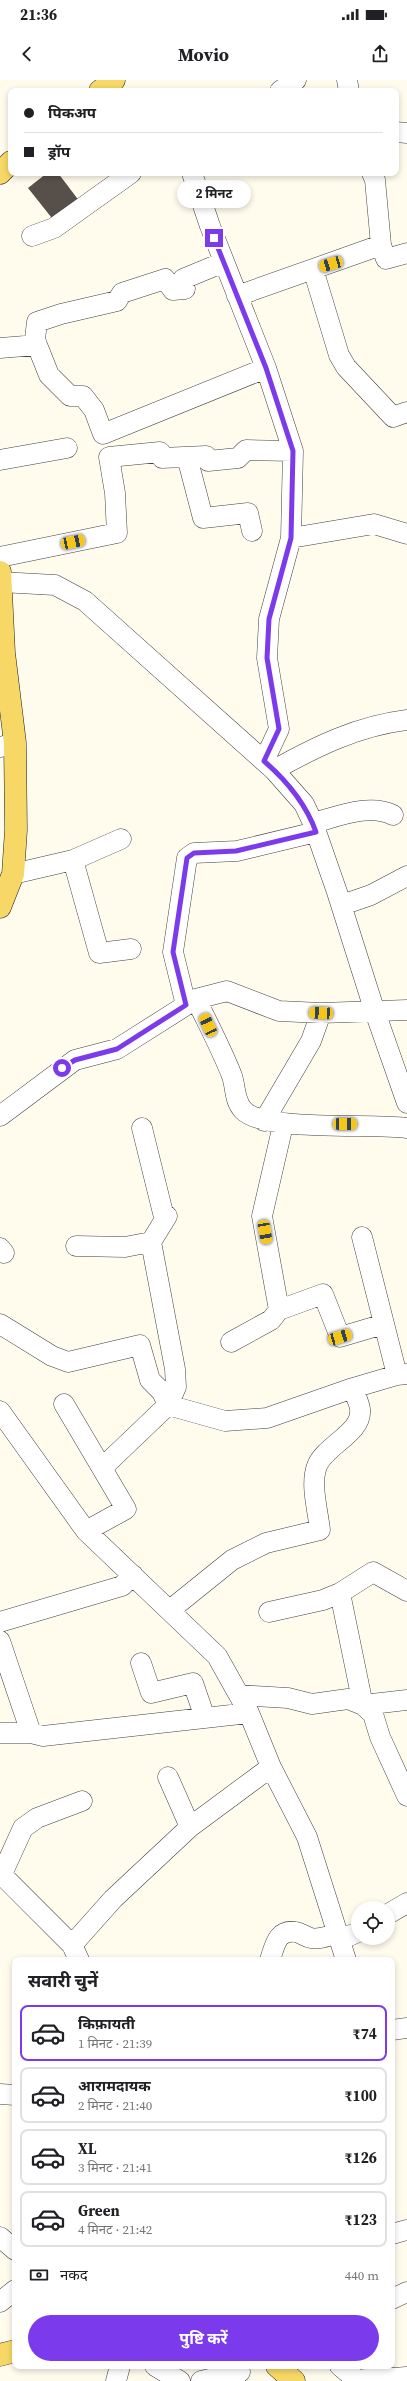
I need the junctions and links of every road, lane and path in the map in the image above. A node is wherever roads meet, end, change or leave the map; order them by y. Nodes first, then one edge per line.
1 (114, 80) edge
2 (296, 80) edge
3 (104, 88) edge
4 (284, 88) edge
5 (8, 165) edge
6 (0, 173) edge
7 (127, 176) edge
8 (193, 176) edge
9 (373, 176) edge
10 (32, 236) dead end
11 (381, 245) junction
12 (407, 253) edge
13 (224, 262) junction
14 (313, 269) junction
15 (237, 296) junction
16 (37, 345) junction
17 (0, 348) edge
18 (266, 368) junction
19 (407, 412) edge
20 (67, 448) dead end
21 (293, 451) junction
22 (186, 457) junction
23 (0, 460) edge
24 (252, 531) dead end
25 (407, 534) edge
26 (291, 538) junction
27 (0, 557) edge
28 (0, 579) edge
29 (2, 654) edge
30 (4, 699) edge
31 (407, 720) edge
32 (7, 745) edge
33 (269, 766) junction
34 (393, 815) dead end
35 (315, 827) junction
36 (121, 839) dead end
37 (73, 860) junction
38 (13, 874) junction
39 (407, 876) edge
40 (342, 905) junction
41 (0, 907) edge
42 (131, 949) dead end
43 (191, 1002) junction
44 (374, 1010) junction
45 (407, 1010) edge
46 (321, 1013) junction
47 (407, 1103) edge
48 (0, 1116) edge
49 (274, 1123) junction
50 (142, 1128) dead end
51 (407, 1128) edge
52 (362, 1237) dead end
53 (151, 1242) junction
54 (76, 1246) dead end
55 (279, 1310) junction
56 (0, 1324) edge
57 (384, 1324) junction
58 (231, 1342) dead end
59 (402, 1375) edge
60 (353, 1388) junction
61 (64, 1404) dead end
62 (168, 1405) junction
63 (0, 1411) edge
64 (102, 1468) junction
65 (86, 1531) junction
66 (133, 1575) junction
67 (407, 1591) edge
68 (340, 1593) junction
69 (170, 1610) junction
70 (269, 1612) dead end
71 (0, 1622) edge
72 (0, 1641) edge
73 (141, 1663) dead end
74 (239, 1695) junction
75 (407, 1700) edge
76 (363, 1705) junction
77 (249, 1713) junction
78 (205, 1718) junction
79 (0, 1733) edge
80 (31, 1733) junction
81 (271, 1767) junction
82 (168, 1777) dead end
83 (407, 1796) edge
84 (82, 1801) dead end
85 (190, 1827) junction
86 (1, 1873) edge
87 (407, 1903) edge
88 (395, 1910) edge
89 (346, 1935) edge
90 (75, 1953) edge
91 (271, 1957) edge
92 (346, 1957) edge
93 (407, 2028) edge
94 (395, 2030) edge
95 (0, 2094) edge
96 (12, 2095) edge
97 (407, 2230) edge
98 (395, 2233) edge
99 (0, 2237) edge
100 (12, 2247) edge
101 (12, 2292) edge
102 (407, 2292) edge
103 (395, 2298) edge
104 (0, 2302) edge
105 (12, 2352) edge
106 (0, 2355) edge
107 (119, 2369) edge
108 (161, 2369) edge
109 (280, 2369) edge
110 (345, 2369) edge
111 (240, 2373) edge
112 (407, 2377) edge
113 (364, 2380) edge
114 (116, 2381) edge
115 (180, 2381) edge
116 (201, 2381) edge
117 (294, 2381) edge

1 - 3 main road
2 - 4 street
5 - 6 main road
7 - 10 street
8 - 13 street
9 - 11 street
11 - 12 street
11 - 14 street
13 - 15 street
13 - 16 street
14 - 15 street
14 - 19 street
15 - 18 street
16 - 17 street
16 - 18 street
18 - 21 street
20 - 23 street
21 - 22 street
21 - 26 street
22 - 24 street
22 - 27 street
25 - 26 street
26 - 33 street
28 - 29 main road
28 - 33 street
29 - 30 main road
30 - 32 main road
31 - 33 street
32 - 38 main road
33 - 35 street
34 - 35 street
35 - 40 street
35 - 43 street
36 - 37 street
37 - 38 street
37 - 42 street
38 - 41 main road
39 - 40 street
40 - 44 street
43 - 46 street
43 - 48 street
43 - 49 street
44 - 45 street
44 - 46 street
44 - 47 street
46 - 49 street
49 - 51 street
49 - 55 street
50 - 53 street
52 - 57 street
53 - 54 street
53 - 62 street
55 - 57 street
55 - 58 street
56 - 62 street
57 - 59 street
59 - 60 street
60 - 62 street
60 - 69 street
61 - 64 street
62 - 64 street
63 - 65 street
64 - 65 street
65 - 66 street
66 - 69 street
66 - 71 street
67 - 68 street
68 - 70 street
68 - 76 street
69 - 74 street
72 - 80 street
73 - 78 street
74 - 76 street
74 - 77 street
75 - 76 street
76 - 83 street
77 - 78 street
77 - 81 street
78 - 80 street
79 - 80 street
81 - 85 street
81 - 89 street
82 - 85 street
84 - 86 street
85 - 90 street
86 - 90 street
87 - 88 street
89 - 91 street
89 - 92 street
93 - 94 street
95 - 96 street
97 - 98 street
99 - 100 street
101 - 104 street
102 - 103 street
105 - 106 main road
107 - 114 street
108 - 115 street
109 - 117 main road
110 - 113 street
111 - 116 street
112 - 113 street

